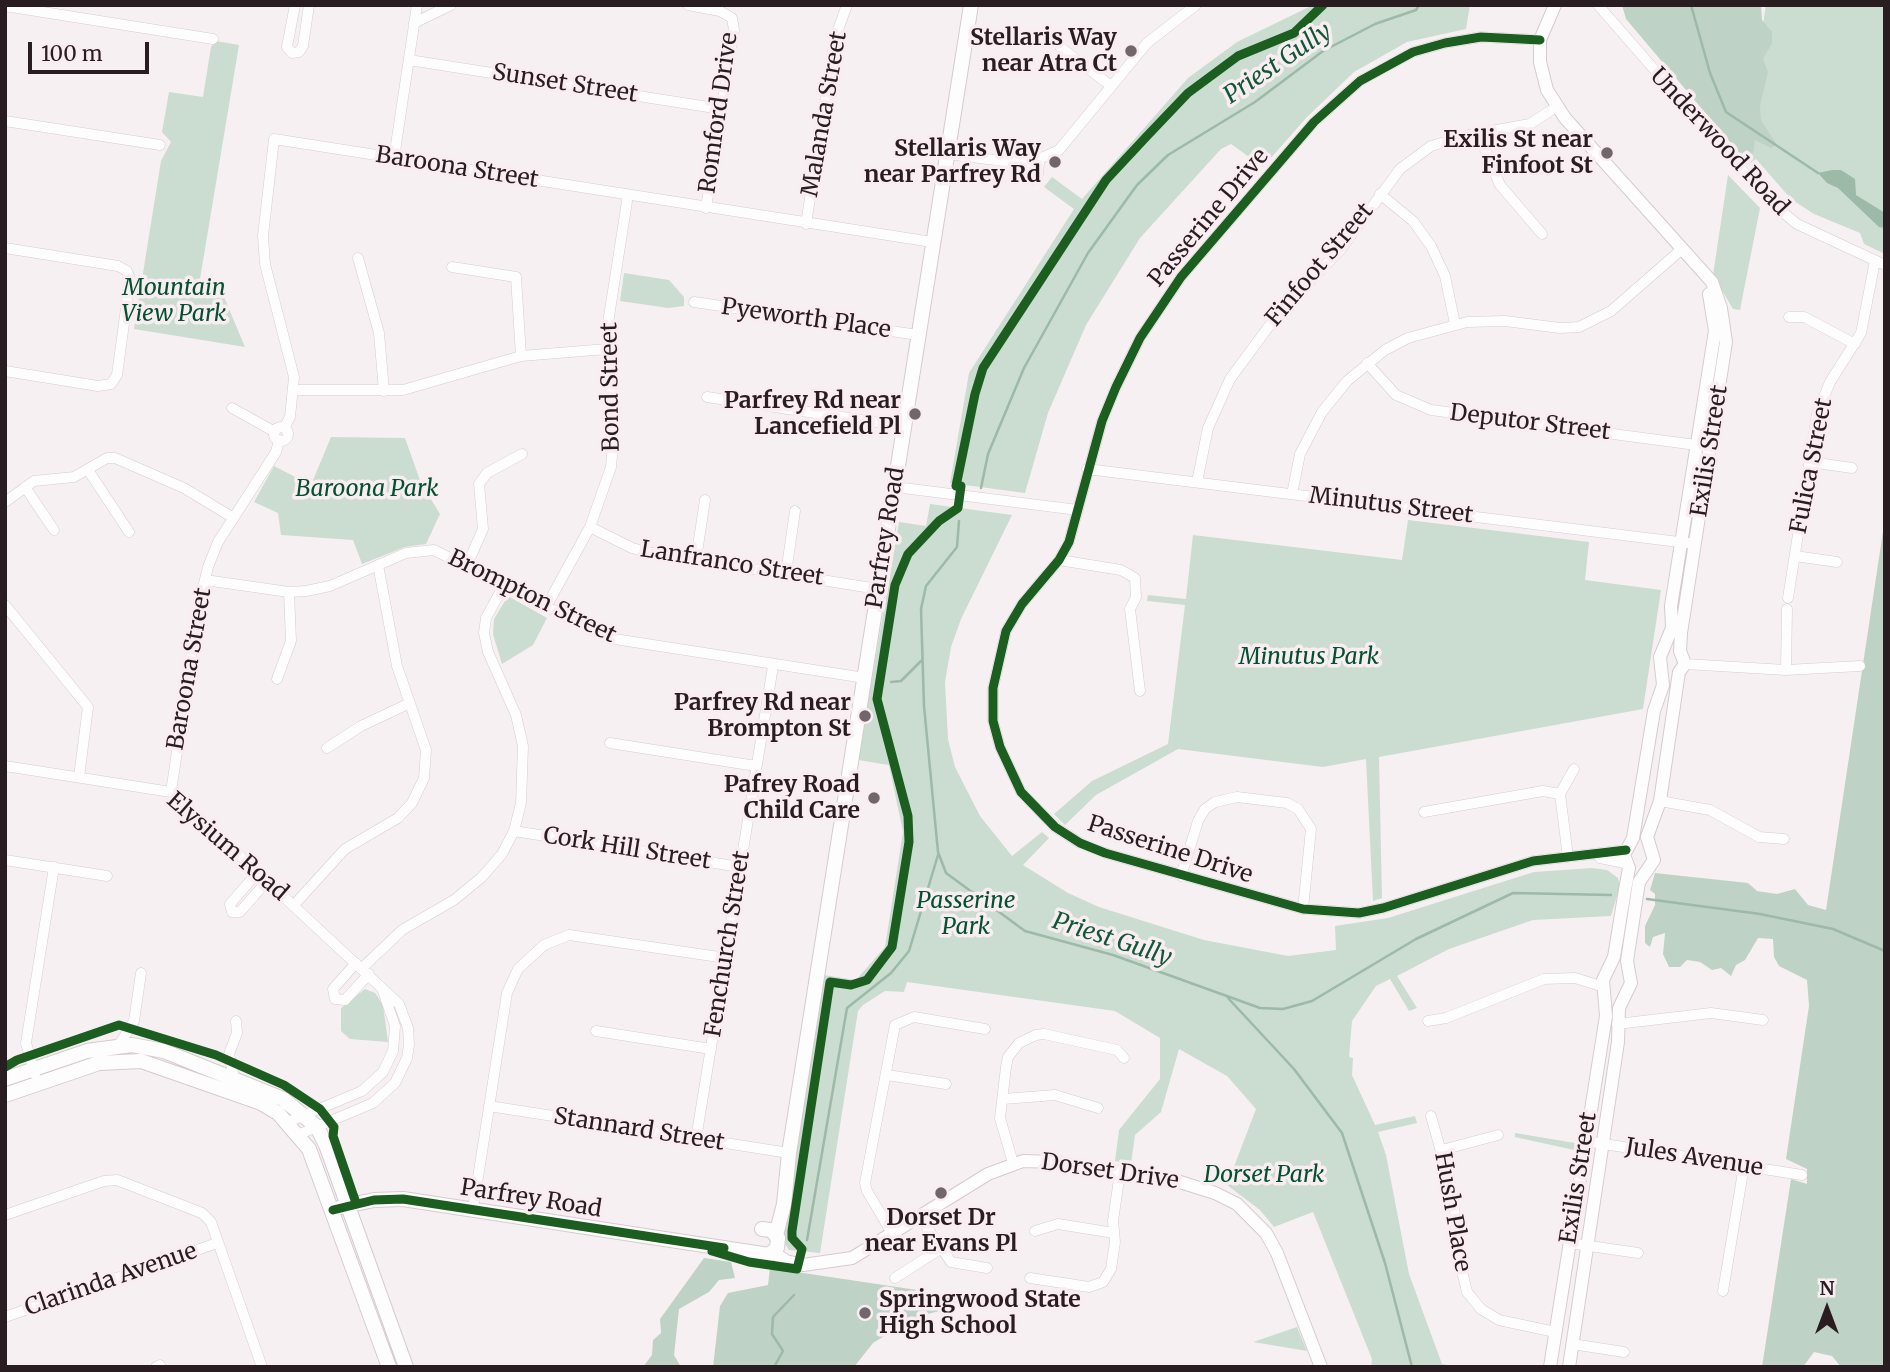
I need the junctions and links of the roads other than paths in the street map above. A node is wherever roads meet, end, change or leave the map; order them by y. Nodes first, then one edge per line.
1 (295, 5) edge
2 (309, 5) edge
3 (417, 5) edge
4 (451, 5) edge
5 (688, 5) edge
6 (847, 5) edge
7 (971, 5) edge
8 (1555, 5) edge
9 (1592, 5) edge
10 (1598, 5) edge
11 (5, 6) edge
12 (1189, 7) edge
13 (1606, 17) junction
14 (414, 23) junction
15 (213, 38) dead end
16 (1540, 40) junction
17 (1060, 47) dead end
18 (409, 60) junction
19 (1111, 86) junction
20 (1556, 107) junction
21 (721, 108) junction
22 (5, 121) edge
23 (1485, 132) junction
24 (160, 145) dead end
25 (947, 155) junction
26 (394, 158) junction
27 (1039, 162) junction
28 (1014, 165) junction
29 (1380, 194) junction
30 (628, 195) junction
31 (706, 208) junction
32 (806, 224) junction
33 (1542, 234) dead end
34 (932, 242) junction
35 (5, 248) edge
36 (1682, 249) junction
37 (358, 258) dead end
38 (1880, 263) edge
39 (452, 267) dead end
40 (694, 302) dead end
41 (1789, 317) dead end
42 (1455, 324) junction
43 (918, 335) junction
44 (1855, 344) junction
45 (607, 349) junction
46 (521, 356) junction
47 (1367, 363) junction
48 (5, 371) edge
49 (294, 390) junction
50 (384, 391) junction
51 (707, 397) dead end
52 (232, 408) dead end
53 (903, 426) junction
54 (279, 434) junction
55 (1704, 446) junction
56 (522, 454) dead end
57 (1810, 462) junction
58 (1852, 468) dead end
59 (88, 470) junction
60 (1087, 470) junction
61 (1197, 482) junction
62 (25, 487) junction
63 (895, 487) junction
64 (1292, 494) junction
65 (705, 500) dead end
66 (5, 502) edge
67 (1078, 510) junction
68 (796, 511) dead end
69 (232, 517) junction
70 (590, 527) junction
71 (54, 530) dead end
72 (129, 532) dead end
73 (1689, 543) junction
74 (1795, 556) junction
75 (696, 559) junction
76 (1059, 560) junction
77 (1837, 562) dead end
78 (378, 565) junction
79 (467, 565) junction
80 (786, 573) junction
81 (205, 580) junction
82 (504, 585) junction
83 (878, 589) junction
84 (289, 592) junction
85 (5, 605) edge
86 (546, 607) junction
87 (1665, 651) junction
88 (1682, 662) junction
89 (773, 666) junction
90 (1860, 666) dead end
91 (1661, 669) junction
92 (1786, 670) junction
93 (864, 678) junction
94 (277, 679) dead end
95 (1140, 691) dead end
96 (410, 703) junction
97 (610, 743) dead end
98 (327, 748) dead end
99 (5, 766) edge
100 (757, 766) junction
101 (1574, 769) dead end
102 (79, 777) junction
103 (171, 792) junction
104 (1560, 794) junction
105 (1660, 802) junction
106 (1424, 812) dead end
107 (514, 831) junction
108 (1784, 839) dead end
109 (1649, 847) junction
110 (1568, 857) junction
111 (1628, 857) junction
112 (5, 860) edge
113 (54, 867) junction
114 (740, 867) junction
115 (1646, 871) junction
116 (257, 873) junction
117 (107, 876) dead end
118 (1181, 876) junction
119 (267, 881) junction
120 (293, 906) junction
121 (1303, 909) junction
122 (726, 958) junction
123 (362, 968) junction
124 (141, 973) dead end
125 (1628, 975) junction
126 (1606, 981) junction
127 (378, 982) junction
128 (1624, 994) junction
129 (134, 1020) junction
130 (1428, 1020) dead end
131 (1763, 1020) dead end
132 (236, 1021) dead end
133 (1617, 1024) junction
134 (985, 1030) dead end
135 (596, 1031) dead end
136 (119, 1045) junction
137 (145, 1047) junction
138 (711, 1049) junction
139 (229, 1054) junction
140 (1124, 1058) dead end
141 (207, 1068) junction
142 (887, 1075) junction
143 (35, 1077) junction
144 (234, 1078) junction
145 (5, 1079) edge
146 (946, 1084) dead end
147 (5, 1095) edge
148 (1003, 1098) junction
149 (489, 1106) junction
150 (1098, 1108) dead end
151 (304, 1115) junction
152 (1431, 1116) dead end
153 (288, 1122) junction
154 (317, 1128) junction
155 (300, 1135) junction
156 (1498, 1135) dead end
157 (696, 1139) junction
158 (1585, 1141) junction
159 (1603, 1144) junction
160 (1442, 1150) junction
161 (789, 1153) junction
162 (1013, 1163) junction
163 (1744, 1166) junction
164 (1120, 1172) junction
165 (1802, 1175) dead end
166 (403, 1199) junction
167 (374, 1200) junction
168 (346, 1201) junction
169 (331, 1205) junction
170 (473, 1209) junction
171 (5, 1215) edge
172 (919, 1216) junction
173 (1035, 1231) dead end
174 (357, 1232) junction
175 (892, 1233) junction
176 (1114, 1233) junction
177 (766, 1241) junction
178 (217, 1243) junction
179 (1569, 1243) junction
180 (1587, 1245) junction
181 (940, 1249) junction
182 (1638, 1253) dead end
183 (987, 1268) dead end
184 (1030, 1278) dead end
185 (895, 1279) dead end
186 (1723, 1291) dead end
187 (5, 1318) edge
188 (1555, 1332) junction
189 (1572, 1343) junction
190 (1624, 1352) dead end
191 (262, 1367) edge
192 (389, 1367) edge
193 (406, 1367) edge
194 (1321, 1367) edge
195 (1550, 1367) edge
196 (1569, 1367) edge

1 - 2 street
3 - 14 street
4 - 14 street
5 - 21 street, Romford Drive
6 - 32 street, Malanda Street
7 - 25 main road, Parfrey Road
8 - 16 street, Exilis Street
9 - 13 street, Underwood Road
10 - 13 street, Underwood Road
11 - 15 street
12 - 19 street
13 - 38 street, Underwood Road
14 - 18 street
16 - 20 street, Exilis Street
16 - 60 street, Passerine Drive
17 - 19 street
18 - 21 street, Sunset Street
18 - 26 street
19 - 27 street
20 - 23 street, Finfoot Street
20 - 36 street, Exilis Street
21 - 31 street, Romford Drive
22 - 24 street
23 - 29 street, Finfoot Street
23 - 33 street
25 - 28 street
25 - 34 main road, Parfrey Road
26 - 30 street, Baroona Street
26 - 49 street, Baroona Street
27 - 28 street
27 - 28 street
29 - 42 street
29 - 61 street, Finfoot Street
30 - 31 street, Baroona Street
30 - 45 street, Bond Street
31 - 32 street, Baroona Street
32 - 34 street, Baroona Street
34 - 43 main road, Parfrey Road
35 - 48 street
36 - 42 street
36 - 55 street, Exilis Street
37 - 50 street
38 - 44 street, Fulica Street
39 - 46 street
40 - 43 street, Pyeworth Place
41 - 44 street
42 - 47 street
43 - 53 main road, Parfrey Road
44 - 57 street, Fulica Street
45 - 46 street
45 - 70 street, Bond Street
46 - 50 street
47 - 55 street, Deputor Street
47 - 64 street
49 - 50 street
49 - 54 street, Baroona Street
51 - 53 street
52 - 54 street
53 - 63 main road, Parfrey Road
54 - 69 street, Baroona Street
55 - 73 street, Exilis Street
56 - 79 street
57 - 58 street
57 - 74 street, Fulica Street
59 - 62 street
59 - 69 street
59 - 72 street
60 - 61 street, Minutus Street
60 - 67 street, Passerine Drive
61 - 64 street, Minutus Street
62 - 66 street
62 - 71 street
63 - 67 street
63 - 83 main road, Parfrey Road
64 - 73 street, Minutus Street
65 - 75 street
67 - 76 street, Passerine Drive
68 - 80 street
69 - 81 street, Baroona Street
70 - 75 street, Lanfranco Street
70 - 86 street, Bond Street
73 - 87 street, Exilis Street
73 - 88 street, Exilis Street
74 - 77 street
74 - 92 street, Fulica Street
75 - 80 street, Lanfranco Street
76 - 95 street
76 - 118 street, Passerine Drive
78 - 79 street, Brompton Street
78 - 84 street, Brompton Street
78 - 96 street
79 - 82 street, Brompton Street
80 - 83 street, Lanfranco Street
81 - 84 street, Brompton Street
81 - 103 street, Baroona Street
82 - 86 street, Brompton Street
82 - 107 street
83 - 93 main road, Parfrey Road
84 - 94 street
85 - 102 street
86 - 89 street, Brompton Street
87 - 88 street
87 - 91 street, Exilis Street
88 - 91 street
88 - 92 street
88 - 105 street, Exilis Street
89 - 93 street, Brompton Street
89 - 100 street, Fenchurch Street
90 - 92 street
91 - 111 street, Exilis Street
93 - 161 main road, Parfrey Road
96 - 98 street
96 - 120 street
97 - 100 street
99 - 102 street, Elysium Road
100 - 114 street, Fenchurch Street
101 - 104 street
102 - 103 street, Elysium Road
103 - 116 street, Elysium Road
104 - 106 street
104 - 110 street
105 - 108 street
105 - 109 street, Exilis Street
107 - 114 street, Cork Hill Street
107 - 123 street
109 - 111 street
109 - 115 street, Exilis Street
110 - 111 street, Passerine Drive
110 - 121 street, Passerine Drive
111 - 115 street
111 - 126 street, Exilis Street
112 - 113 street
113 - 117 street
113 - 143 street
114 - 122 street, Fenchurch Street
115 - 125 street, Exilis Street
116 - 119 street, Elysium Road
116 - 119 street
118 - 121 street, Passerine Drive
118 - 121 street
119 - 120 street, Elysium Road
120 - 123 street, Elysium Road
122 - 138 street, Fenchurch Street
122 - 149 street
123 - 127 street, Elysium Road
124 - 129 street
125 - 126 street
125 - 128 street, Exilis Street
126 - 128 street
126 - 130 street
126 - 158 street, Exilis Street
127 - 151 street, Elysium Road
127 - 154 street, Elysium Road
128 - 133 street, Exilis Street
129 - 136 street
129 - 137 street
131 - 133 street
132 - 139 street
133 - 159 street, Exilis Street
134 - 142 street
135 - 138 street
136 - 137 main road
136 - 143 main road
137 - 141 main road
138 - 157 street, Fenchurch Street
139 - 141 street
139 - 144 street
140 - 148 street
141 - 144 main road
142 - 146 street
142 - 175 street
143 - 145 main road
143 - 147 main road
143 - 153 main road
144 - 151 main road
148 - 150 street
148 - 162 street
149 - 157 street, Stannard Street
149 - 170 street
151 - 153 street, Elysium Road
151 - 154 main road
152 - 160 street, Hush Place
153 - 155 main road
154 - 155 street, Elysium Road
154 - 168 main road
155 - 169 main road
156 - 160 street
157 - 161 street, Stannard Street
158 - 159 street, Jules Avenue
158 - 179 street, Exilis Street
159 - 163 street, Jules Avenue
159 - 180 street, Exilis Street
160 - 188 street, Hush Place
161 - 177 main road, Parfrey Road
162 - 164 street, Dorset Drive
162 - 172 street, Dorset Drive
163 - 165 street, Jules Avenue
163 - 186 street
164 - 176 street
164 - 194 street, Dorset Drive
166 - 167 main road, Parfrey Road
166 - 168 main road, Parfrey Road
166 - 170 main road, Parfrey Road
167 - 168 main road, Parfrey Road
167 - 174 main road
168 - 169 main road, Parfrey Road
168 - 174 main road
169 - 192 main road
170 - 177 main road, Parfrey Road
171 - 178 street
172 - 175 street, Dorset Drive
172 - 181 street
173 - 176 street
174 - 193 main road
175 - 177 street, Dorset Drive
176 - 184 street
178 - 187 street, Clarinda Avenue
178 - 191 street
179 - 180 street
179 - 188 street, Exilis Street
180 - 182 street
180 - 189 street, Exilis Street
181 - 183 street
181 - 185 street
188 - 195 street, Exilis Street
189 - 190 street
189 - 196 street, Exilis Street

